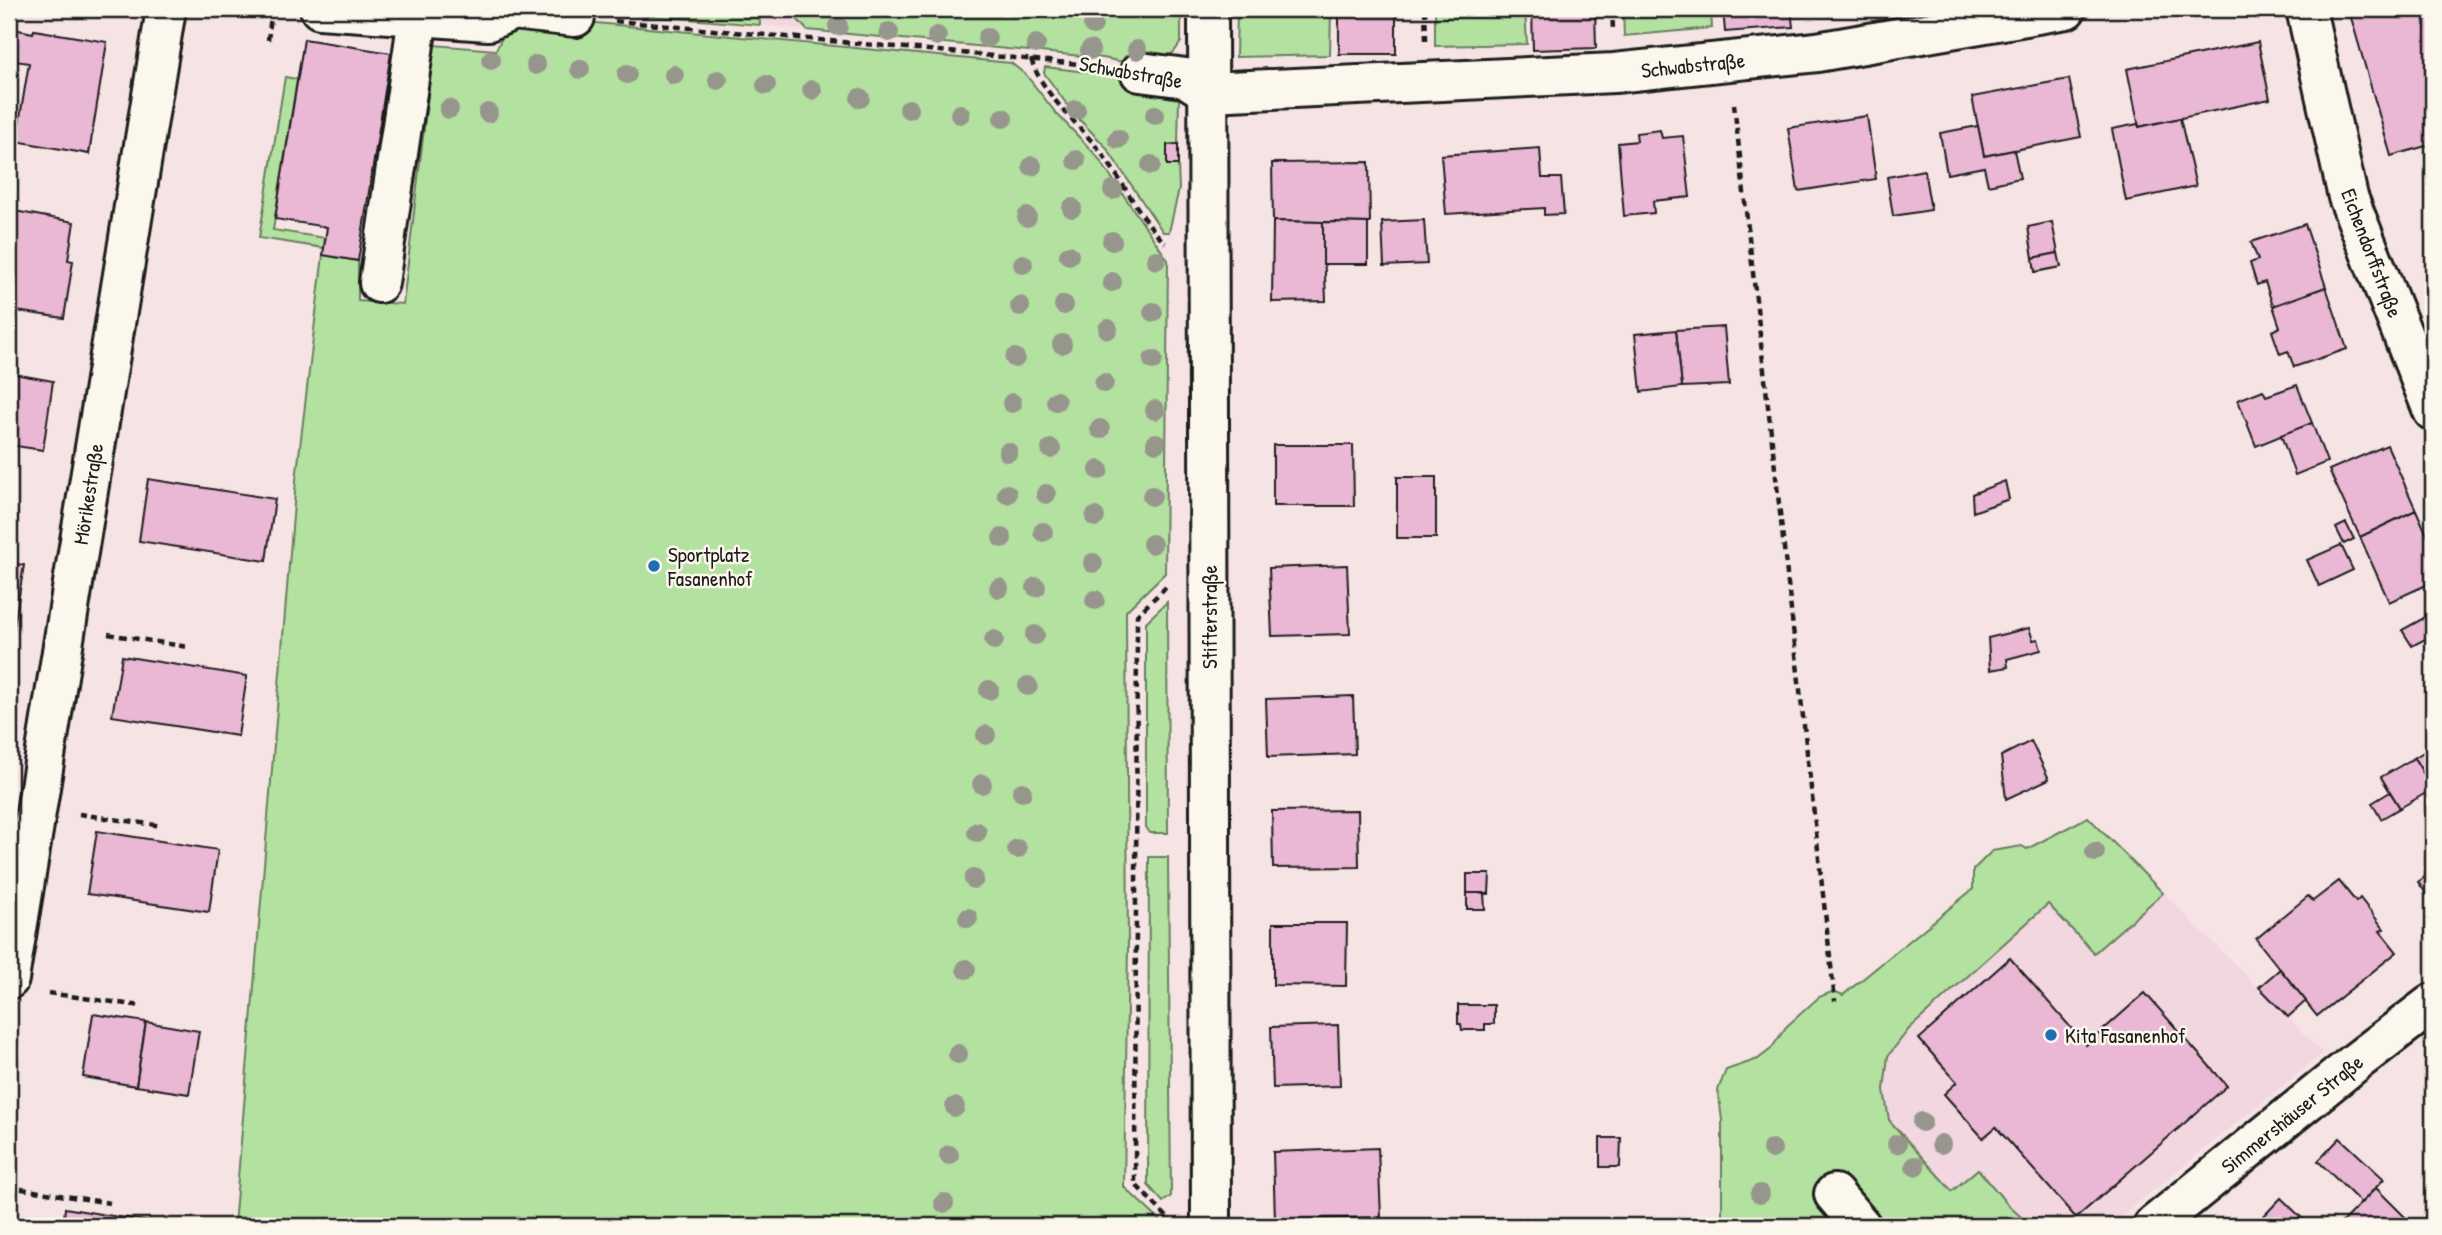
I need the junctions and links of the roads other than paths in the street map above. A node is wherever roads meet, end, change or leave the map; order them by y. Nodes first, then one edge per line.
1 (166, 9) edge
2 (320, 9) edge
3 (1208, 9) edge
4 (2066, 9) edge
5 (2306, 9) edge
6 (488, 15) edge
7 (418, 17) junction
8 (575, 17) road end
9 (1140, 72) road end
10 (1208, 92) junction
11 (379, 283) dead end
12 (2433, 411) edge
13 (22, 985) edge
14 (2433, 1003) edge
15 (1834, 1194) dead end
16 (1193, 1226) edge
17 (1861, 1226) edge
18 (2153, 1226) edge

1 - 13 street, Mörikestraße
2 - 7 street
3 - 10 street, Stifterstraße
4 - 10 street, Schwabstraße
5 - 12 street, Eichendorffstraße
6 - 7 street
6 - 8 street
7 - 11 street
9 - 10 street, Schwabstraße
10 - 16 street, Stifterstraße
14 - 18 street, Simmershäuser Straße
15 - 17 street

